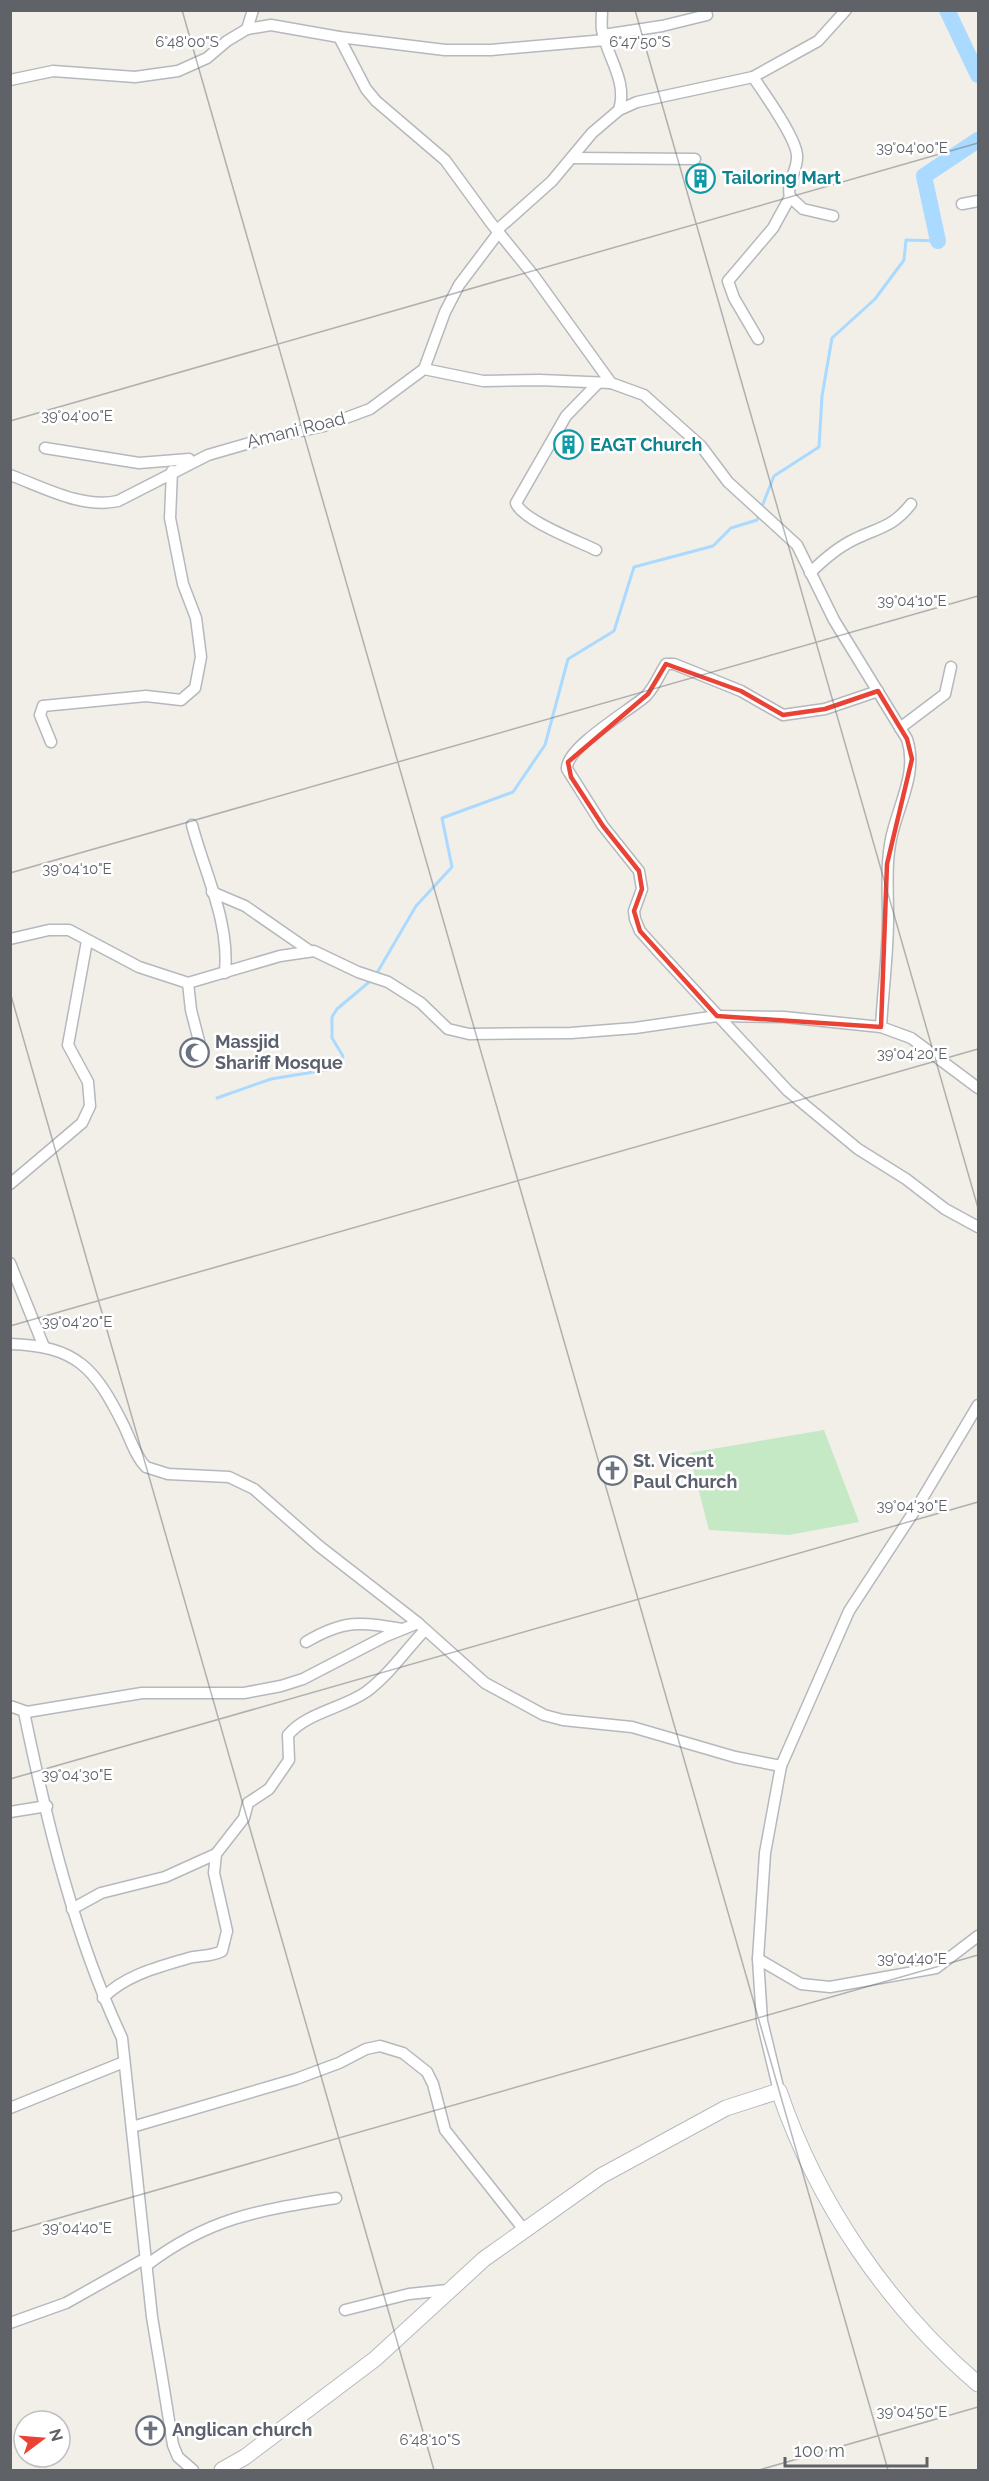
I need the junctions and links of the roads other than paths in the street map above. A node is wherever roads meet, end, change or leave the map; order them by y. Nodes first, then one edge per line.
1 (253, 10) edge
2 (602, 10) edge
3 (846, 10) edge
4 (707, 15) dead end
5 (247, 29) junction
6 (339, 37) junction
7 (604, 38) junction
8 (753, 77) junction
9 (10, 80) edge
10 (619, 110) junction
11 (573, 158) junction
12 (695, 159) dead end
13 (790, 197) junction
14 (978, 201) edge
15 (962, 204) dead end
16 (833, 216) dead end
17 (498, 231) junction
18 (759, 339) dead end
19 (424, 369) junction
20 (598, 383) junction
21 (612, 383) junction
22 (45, 448) dead end
23 (201, 458) junction
24 (172, 471) junction
25 (10, 475) edge
26 (911, 504) dead end
27 (596, 550) dead end
28 (810, 573) junction
29 (951, 667) dead end
30 (878, 691) junction
31 (900, 728) junction
32 (51, 742) dead end
33 (192, 825) dead end
34 (212, 891) junction
35 (10, 939) edge
36 (87, 941) junction
37 (310, 951) junction
38 (225, 973) junction
39 (188, 983) junction
40 (717, 1016) junction
41 (881, 1027) junction
42 (199, 1041) dead end
43 (978, 1088) edge
44 (10, 1184) edge
45 (978, 1227) edge
46 (10, 1263) edge
47 (10, 1344) edge
48 (44, 1347) junction
49 (978, 1405) edge
50 (421, 1627) junction
51 (403, 1629) junction
52 (306, 1642) dead end
53 (10, 1706) edge
54 (24, 1712) junction
55 (781, 1766) junction
56 (46, 1806) junction
57 (10, 1812) edge
58 (216, 1854) junction
59 (72, 1909) junction
60 (978, 1936) edge
61 (758, 1959) junction
62 (103, 1998) junction
63 (124, 2062) junction
64 (779, 2091) junction
65 (10, 2108) edge
66 (132, 2127) junction
67 (336, 2198) dead end
68 (525, 2231) junction
69 (147, 2261) junction
70 (448, 2290) junction
71 (345, 2310) dead end
72 (10, 2323) edge
73 (978, 2384) edge
74 (193, 2470) edge
75 (222, 2470) edge

1 - 5 street
2 - 7 street
3 - 8 street
4 - 7 street
5 - 6 street
5 - 9 street
6 - 7 street
6 - 17 street
7 - 10 street
8 - 10 street
8 - 13 street
10 - 11 street
11 - 12 street
11 - 17 street
13 - 16 street
13 - 18 street
14 - 15 street
17 - 19 street
17 - 21 street
19 - 20 street
19 - 23 street, Amani Road
20 - 21 street
20 - 27 street
21 - 28 street
22 - 23 street
23 - 24 street, Amani Road
24 - 25 street, Amani Road
24 - 32 street
26 - 28 street
28 - 30 street
29 - 31 street
30 - 31 street
30 - 40 street
31 - 41 street
33 - 34 street
34 - 37 street
34 - 38 street
35 - 36 street
36 - 39 street
36 - 44 street
37 - 38 street
37 - 40 street
38 - 39 street
39 - 42 street
40 - 41 street
40 - 45 street
41 - 43 street
46 - 48 street
47 - 48 street
48 - 50 street
49 - 55 street
50 - 51 street
50 - 55 street
50 - 58 street
51 - 52 street
51 - 54 street
53 - 54 street
54 - 56 street
55 - 61 street
56 - 57 street
56 - 59 street
58 - 59 street
58 - 62 street
59 - 62 street
60 - 61 street
61 - 64 street
62 - 63 street
63 - 65 street
63 - 66 street
64 - 68 street
64 - 73 street
66 - 68 street
66 - 69 street
67 - 69 street
68 - 70 street
69 - 72 street
69 - 74 street
70 - 71 street
70 - 75 street

